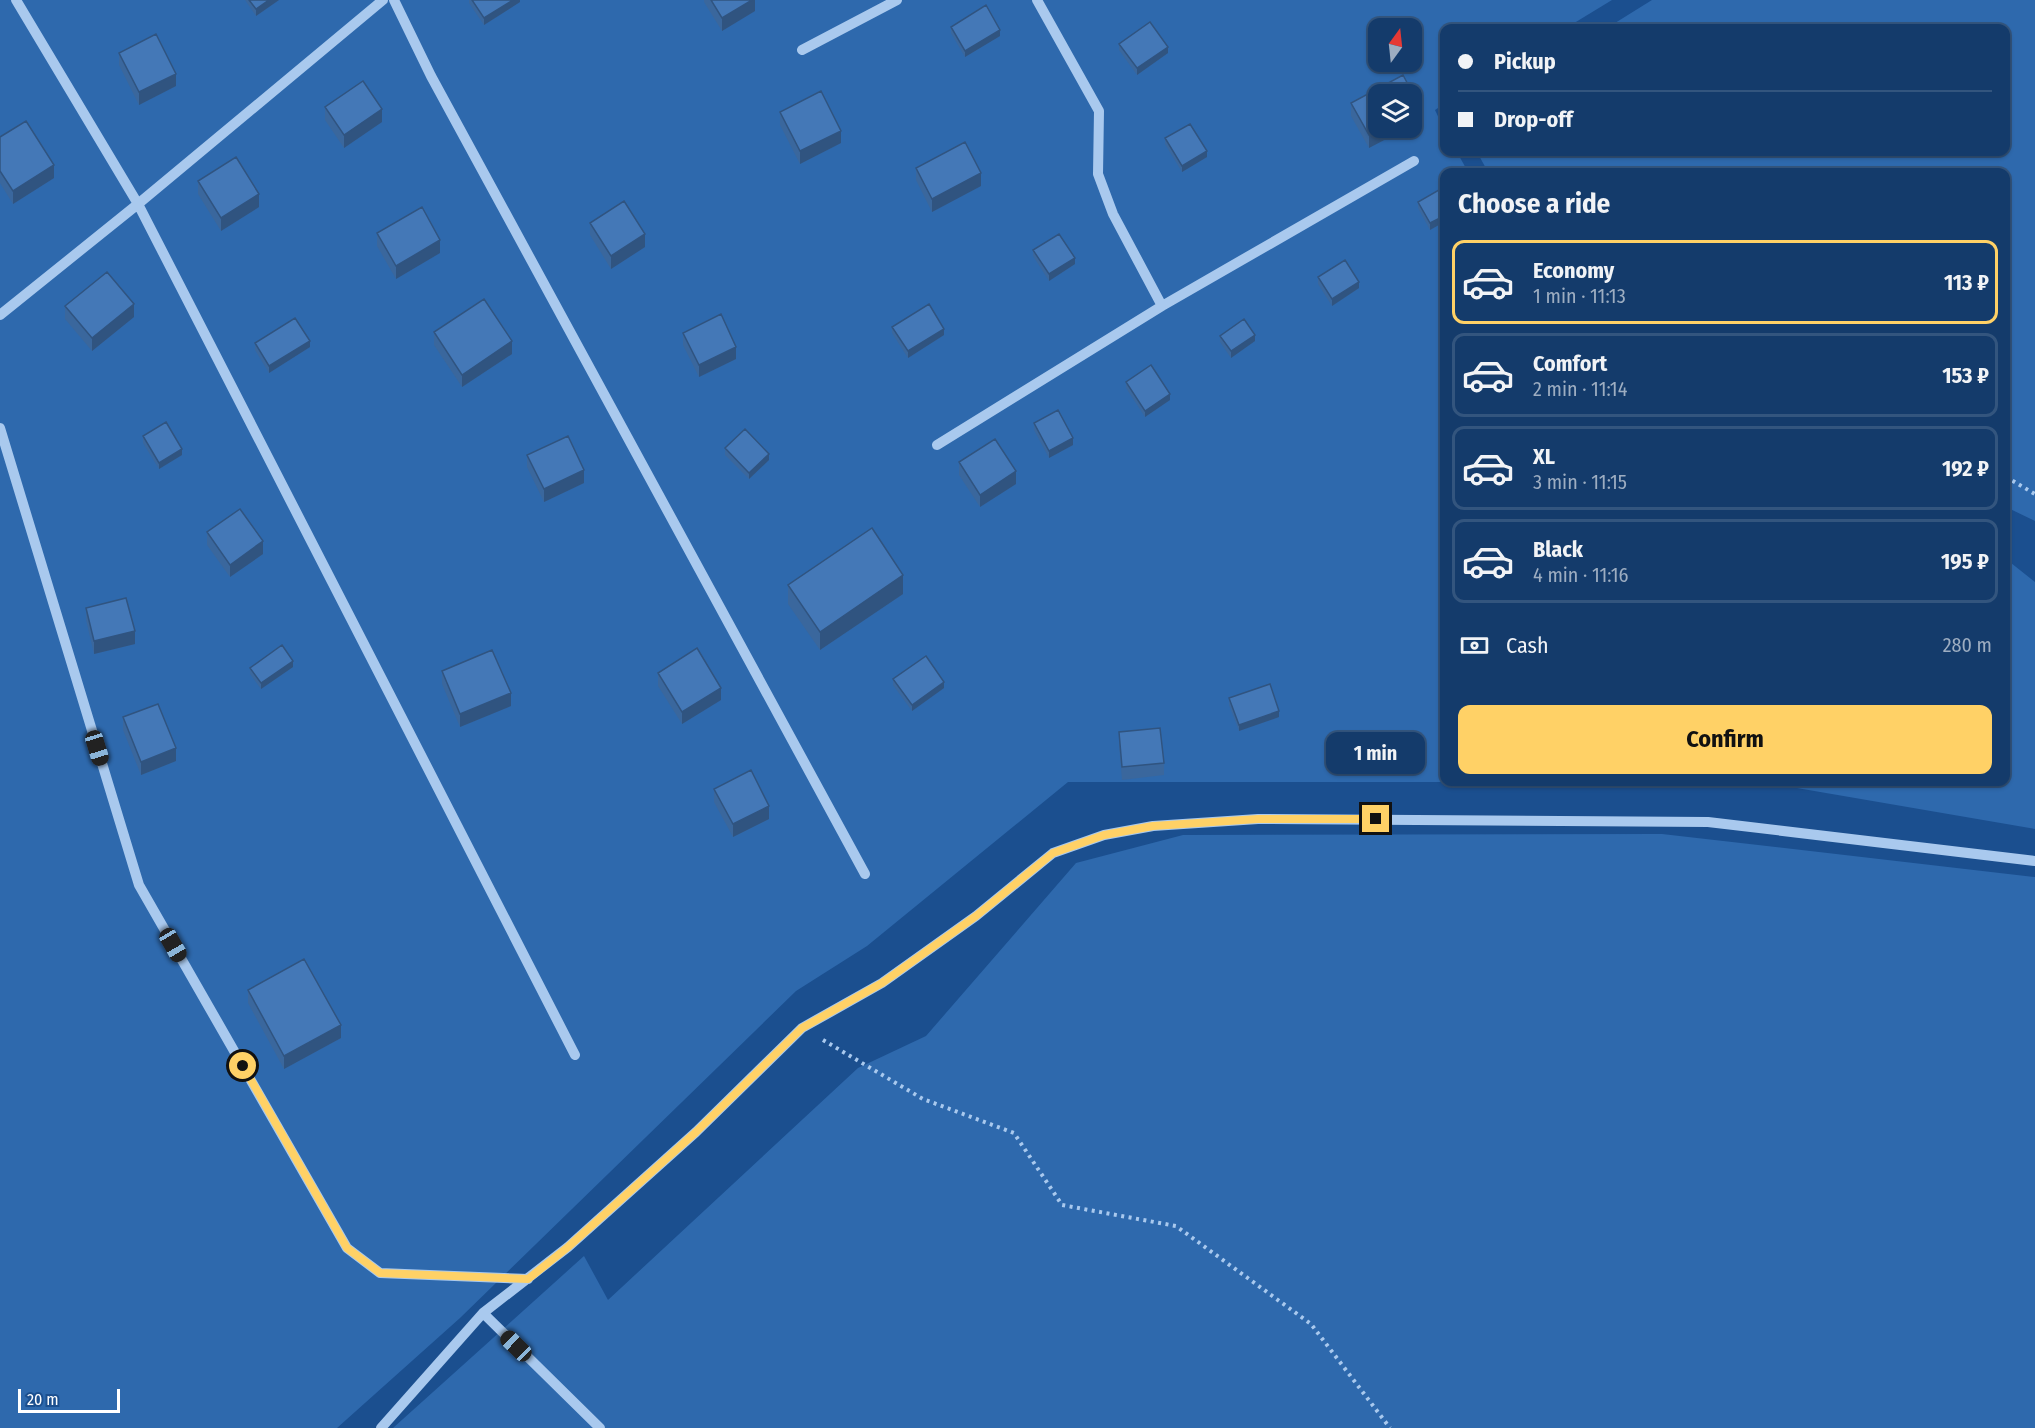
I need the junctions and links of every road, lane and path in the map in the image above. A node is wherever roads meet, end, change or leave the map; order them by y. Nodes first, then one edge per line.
1 (16, 0) edge
2 (383, 0) edge
3 (394, 0) edge
4 (897, 0) edge
5 (1037, 0) edge
6 (802, 50) dead end
7 (1414, 161) dead end
8 (138, 204) junction
9 (1162, 306) junction
10 (0, 315) edge
11 (0, 428) edge
12 (938, 446) dead end
13 (2010, 479) edge
14 (2035, 494) edge
15 (2035, 861) edge
16 (865, 874) dead end
17 (802, 1028) junction
18 (575, 1055) dead end
19 (528, 1279) junction
20 (483, 1313) junction
21 (381, 1428) edge
22 (600, 1428) edge
23 (1390, 1428) edge

1 - 8 street
2 - 8 street
3 - 16 street
4 - 6 street
5 - 9 street
7 - 9 street
8 - 10 street
8 - 18 street
9 - 12 street
11 - 19 street
13 - 14 path
15 - 17 street
17 - 19 street
17 - 23 path
19 - 20 street
20 - 21 street
20 - 22 street

